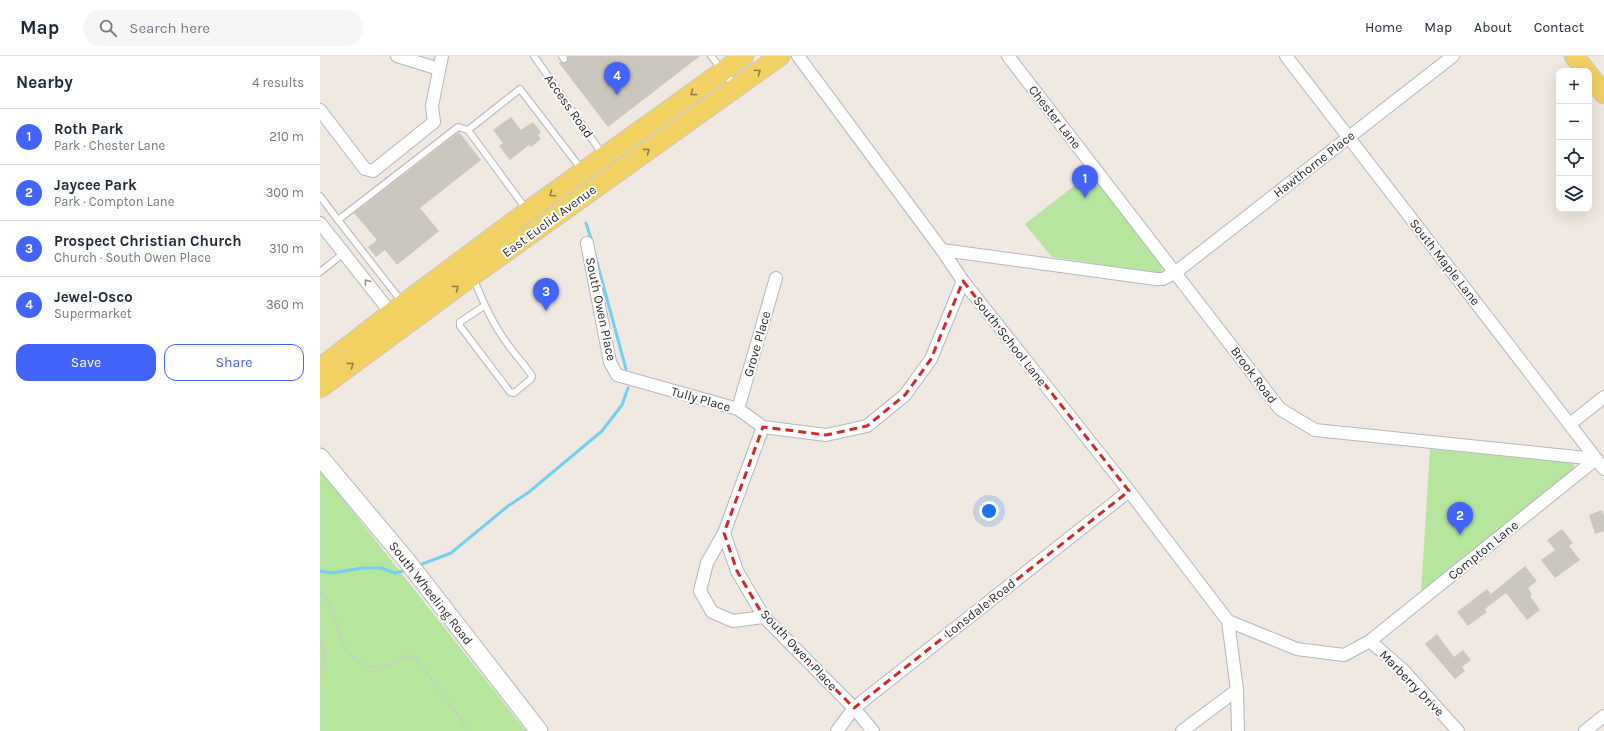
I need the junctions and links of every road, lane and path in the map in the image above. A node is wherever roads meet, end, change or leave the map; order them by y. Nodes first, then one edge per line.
1 (397, 56) edge
2 (442, 56) edge
3 (534, 56) edge
4 (711, 56) edge
5 (744, 56) edge
6 (780, 56) edge
7 (798, 56) edge
8 (1008, 56) edge
9 (1286, 56) edge
10 (1453, 56) edge
11 (1574, 56) edge
12 (1584, 68) edge
13 (439, 69) junction
14 (724, 70) junction
15 (1592, 79) edge
16 (736, 87) junction
17 (1604, 94) edge
18 (320, 110) edge
19 (468, 130) junction
20 (1349, 137) junction
21 (610, 165) junction
22 (583, 171) junction
23 (320, 196) edge
24 (528, 211) junction
25 (338, 220) junction
26 (320, 223) edge
27 (587, 243) dead end
28 (942, 250) junction
29 (344, 253) junction
30 (320, 272) edge
31 (1176, 272) junction
32 (472, 276) junction
33 (776, 278) dead end
34 (963, 282) junction
35 (484, 306) junction
36 (397, 308) junction
37 (320, 368) edge
38 (617, 375) joint
39 (320, 388) edge
40 (1604, 397) edge
41 (738, 409) junction
42 (1570, 424) junction
43 (763, 427) junction
44 (320, 457) edge
45 (1596, 459) junction
46 (1604, 469) edge
47 (1129, 491) junction
48 (724, 533) junction
49 (320, 593) edge
50 (764, 617) junction
51 (1228, 621) junction
52 (320, 641) edge
53 (1370, 641) junction
54 (320, 676) edge
55 (1238, 690) junction
56 (854, 708) junction
57 (1604, 716) edge
58 (466, 731) edge
59 (539, 731) edge
60 (837, 731) edge
61 (873, 731) edge
62 (1182, 731) edge
63 (1238, 731) edge
64 (1458, 731) edge
65 (1585, 731) edge

1 - 13 street
2 - 13 street
3 - 21 lane, Access Road
4 - 14 lane
5 - 14 main road, East Euclid Avenue
16 -> 6 main road, East Euclid Avenue
7 - 28 street, South School Lane
8 - 31 street, Chester Lane
9 - 20 street, South Maple Lane
10 - 20 street, Hawthorne Place
11 - 12 main road
13 - 18 street
14 - 16 lane
14 -> 21 main road, East Euclid Avenue
15 - 17 main road
21 -> 16 main road, East Euclid Avenue
19 - 22 lane
19 - 24 lane
19 - 25 lane
20 - 31 street, Hawthorne Place
20 - 42 street, South Maple Lane
21 - 22 main road, East Euclid Avenue
21 - 32 main road, East Euclid Avenue
22 -> 24 main road, East Euclid Avenue
23 - 25 lane
24 - 36 main road, East Euclid Avenue
25 - 36 lane
26 - 29 street
27 - 38 street, South Owen Place
28 - 31 street
28 - 34 street, South School Lane
29 - 30 lane
36 -> 29 street
31 - 45 street, Brook Road
32 - 35 lane
39 -> 32 main road, East Euclid Avenue
33 - 41 street, Grove Place
34 - 43 street, Tully Place
34 - 47 street, South School Lane
35 - 35 lane
36 - 37 main road, East Euclid Avenue
38 - 41 street, Tully Place
40 - 42 street
41 - 43 street, Tully Place
42 - 45 street, South Maple Lane
43 - 48 street
44 - 59 street, South Wheeling Road
45 - 46 street, South Maple Lane
45 - 53 street, Compton Lane
47 - 51 street, South School Lane
47 - 56 street, Lonsdale Road
48 - 50 street, South Owen Place
48 - 50 street
49 - 58 path
50 - 56 street, South Owen Place
51 - 53 street, Marberry Drive
51 - 55 street
52 - 54 path
53 - 64 street, Marberry Drive
55 - 62 street
55 - 63 street
56 - 60 street, Lonsdale Road
56 - 61 street, South Owen Place
57 - 65 street

